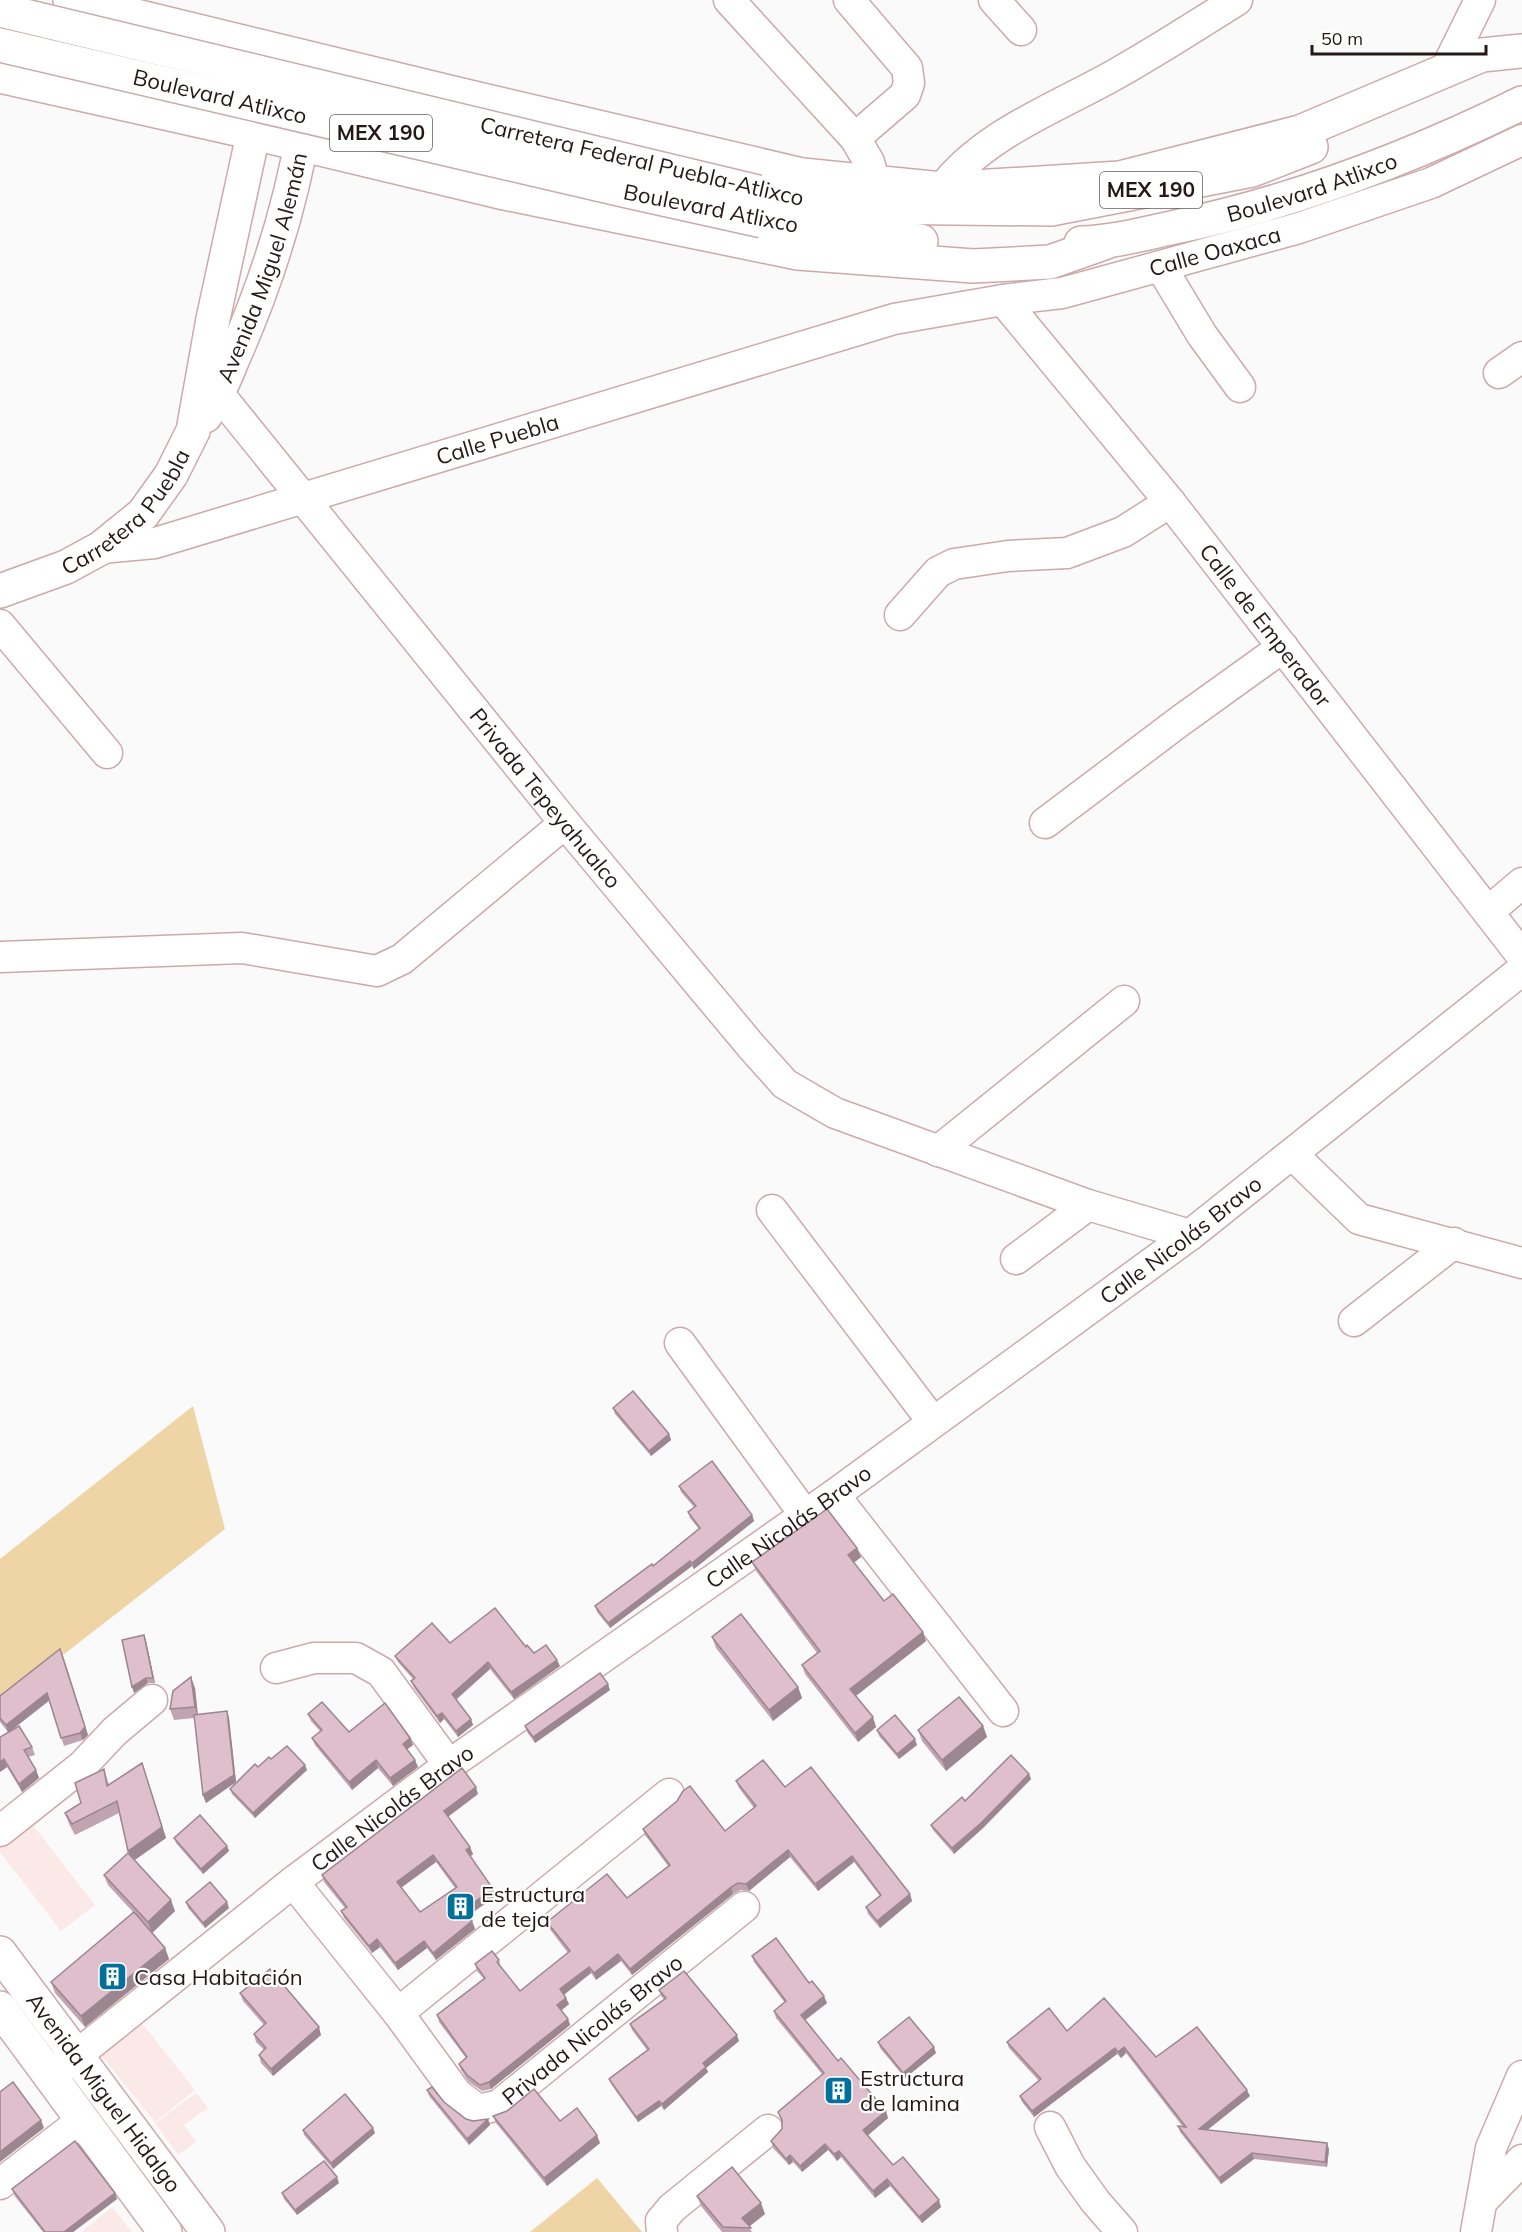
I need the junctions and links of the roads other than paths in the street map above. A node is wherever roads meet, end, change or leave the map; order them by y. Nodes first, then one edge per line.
1 (19, 0) edge
2 (70, 0) edge
3 (729, 0) edge
4 (849, 0) edge
5 (994, 0) edge
6 (1237, 0) edge
7 (1480, 0) edge
8 (0, 10) edge
9 (0, 25) edge
10 (1022, 30) dead end
11 (0, 45) edge
12 (270, 48) junction
13 (1522, 51) edge
14 (1522, 57) edge
15 (312, 58) junction
16 (1445, 70) junction
17 (0, 76) edge
18 (453, 93) junction
19 (1522, 103) edge
20 (254, 133) junction
21 (855, 138) junction
22 (1522, 140) edge
23 (301, 144) junction
24 (360, 159) junction
25 (413, 172) junction
26 (875, 183) junction
27 (942, 189) junction
28 (290, 192) junction
29 (760, 206) junction
30 (1104, 243) junction
31 (1161, 267) junction
32 (1003, 300) junction
33 (894, 319) joint
34 (1240, 387) dead end
35 (209, 390) junction
36 (193, 431) joint
37 (305, 499) junction
38 (1170, 502) junction
39 (101, 548) junction
40 (0, 591) edge
41 (900, 615) dead end
42 (0, 625) edge
43 (1283, 647) junction
44 (107, 753) dead end
45 (565, 823) junction
46 (1045, 823) dead end
47 (1522, 884) edge
48 (1489, 911) junction
49 (1522, 956) edge
50 (0, 957) edge
51 (1522, 970) edge
52 (1124, 1001) dead end
53 (938, 1151) junction
54 (1292, 1154) junction
55 (1088, 1205) junction
56 (772, 1210) dead end
57 (1190, 1235) junction
58 (1454, 1243) junction
59 (1016, 1259) dead end
60 (1522, 1263) edge
61 (1354, 1321) dead end
62 (680, 1343) dead end
63 (933, 1422) junction
64 (834, 1496) junction
65 (805, 1515) junction
66 (276, 1668) dead end
67 (152, 1700) dead end
68 (1003, 1711) dead end
69 (449, 1765) junction
70 (669, 1794) dead end
71 (0, 1831) edge
72 (293, 1882) junction
73 (744, 1907) dead end
74 (0, 1953) edge
75 (0, 2008) edge
76 (398, 2013) junction
77 (75, 2056) junction
78 (1522, 2076) edge
79 (51, 2077) junction
80 (83, 2120) junction
81 (1050, 2127) dead end
82 (768, 2130) dead end
83 (1522, 2160) edge
84 (0, 2184) edge
85 (1483, 2200) junction
86 (200, 2221) edge
87 (165, 2232) edge
88 (662, 2232) edge
89 (1122, 2232) edge
90 (1476, 2232) edge

1 - 9 street
2 - 12 main road
3 - 21 street
4 - 21 street
5 - 10 street
6 - 27 street
7 - 16 street
8 - 29 main road, Carretera Federal Puebla-Atlixco / MEX 190, bridge
11 - 29 main road, Boulevard Atlixco / MEX 190, bridge
12 - 15 main road
12 - 20 main road, Avenida Miguel Alemán
13 - 16 main road
14 - 29 main road, Carretera Federal Puebla-Atlixco / MEX 190
15 - 18 main road
15 - 23 main road, Avenida Miguel Alemán
16 - 27 main road
17 - 20 main road
18 - 25 main road
18 - 26 main road
19 - 30 main road, Boulevard Atlixco / MEX 190
20 - 23 main road
20 - 35 main road, Avenida Miguel Alemán
21 - 26 street
22 - 31 street, Calle Oaxaca
23 - 24 main road
23 - 28 main road, Avenida Miguel Alemán
24 - 25 main road
24 - 28 main road
25 - 30 main road
26 - 27 main road
28 - 35 main road, Avenida Miguel Alemán
29 - 30 main road, Boulevard Atlixco / MEX 190
31 - 32 street, Calle Oaxaca
31 - 34 street
32 - 33 street, Calle Oaxaca
32 - 38 street, Calle de Emperador
33 - 37 street, Calle Puebla
35 - 36 main road, Avenida Miguel Alemán
35 - 37 street, Privada Tepeyahualco
36 - 39 main road, Carretera Puebla
37 - 39 street, Calle Puebla
37 - 45 street, Privada Tepeyahualco
38 - 41 street
38 - 43 street, Calle de Emperador
39 - 40 main road, Carretera Puebla
42 - 44 street
43 - 46 street
43 - 48 street, Calle de Emperador
45 - 50 street
45 - 53 street, Privada Tepeyahualco
47 - 48 street
48 - 49 street, Calle de Emperador
51 - 54 street, Calle Nicolás Bravo
52 - 53 street
53 - 55 street, Privada Tepeyahualco
54 - 57 street, Calle Nicolás Bravo
54 - 58 street
55 - 57 street, Privada Tepeyahualco
55 - 59 street
56 - 63 street
57 - 63 street, Calle Nicolás Bravo
58 - 60 street
58 - 61 street
62 - 65 street
63 - 64 street, Calle Nicolás Bravo
64 - 65 street, Calle Nicolás Bravo
64 - 68 street
65 - 69 street, Calle Nicolás Bravo
66 - 69 street
67 - 71 street
69 - 72 street, Calle Nicolás Bravo
70 - 76 street
72 - 76 street, Privada Nicolás Bravo
72 - 77 street, Calle Nicolás Bravo
73 - 76 street, Privada Nicolás Bravo
74 - 77 main road, Avenida Miguel Hidalgo
75 - 79 main road, Avenida Miguel Hidalgo
77 - 79 street, Calle Nicolás Bravo
77 - 86 main road, Avenida Miguel Hidalgo
78 - 85 street
79 - 80 main road, Avenida Miguel Hidalgo
80 - 84 street
80 - 87 main road, Avenida Miguel Hidalgo
81 - 89 street
82 - 88 street
83 - 85 street
85 - 90 street
86 - 87 main road

